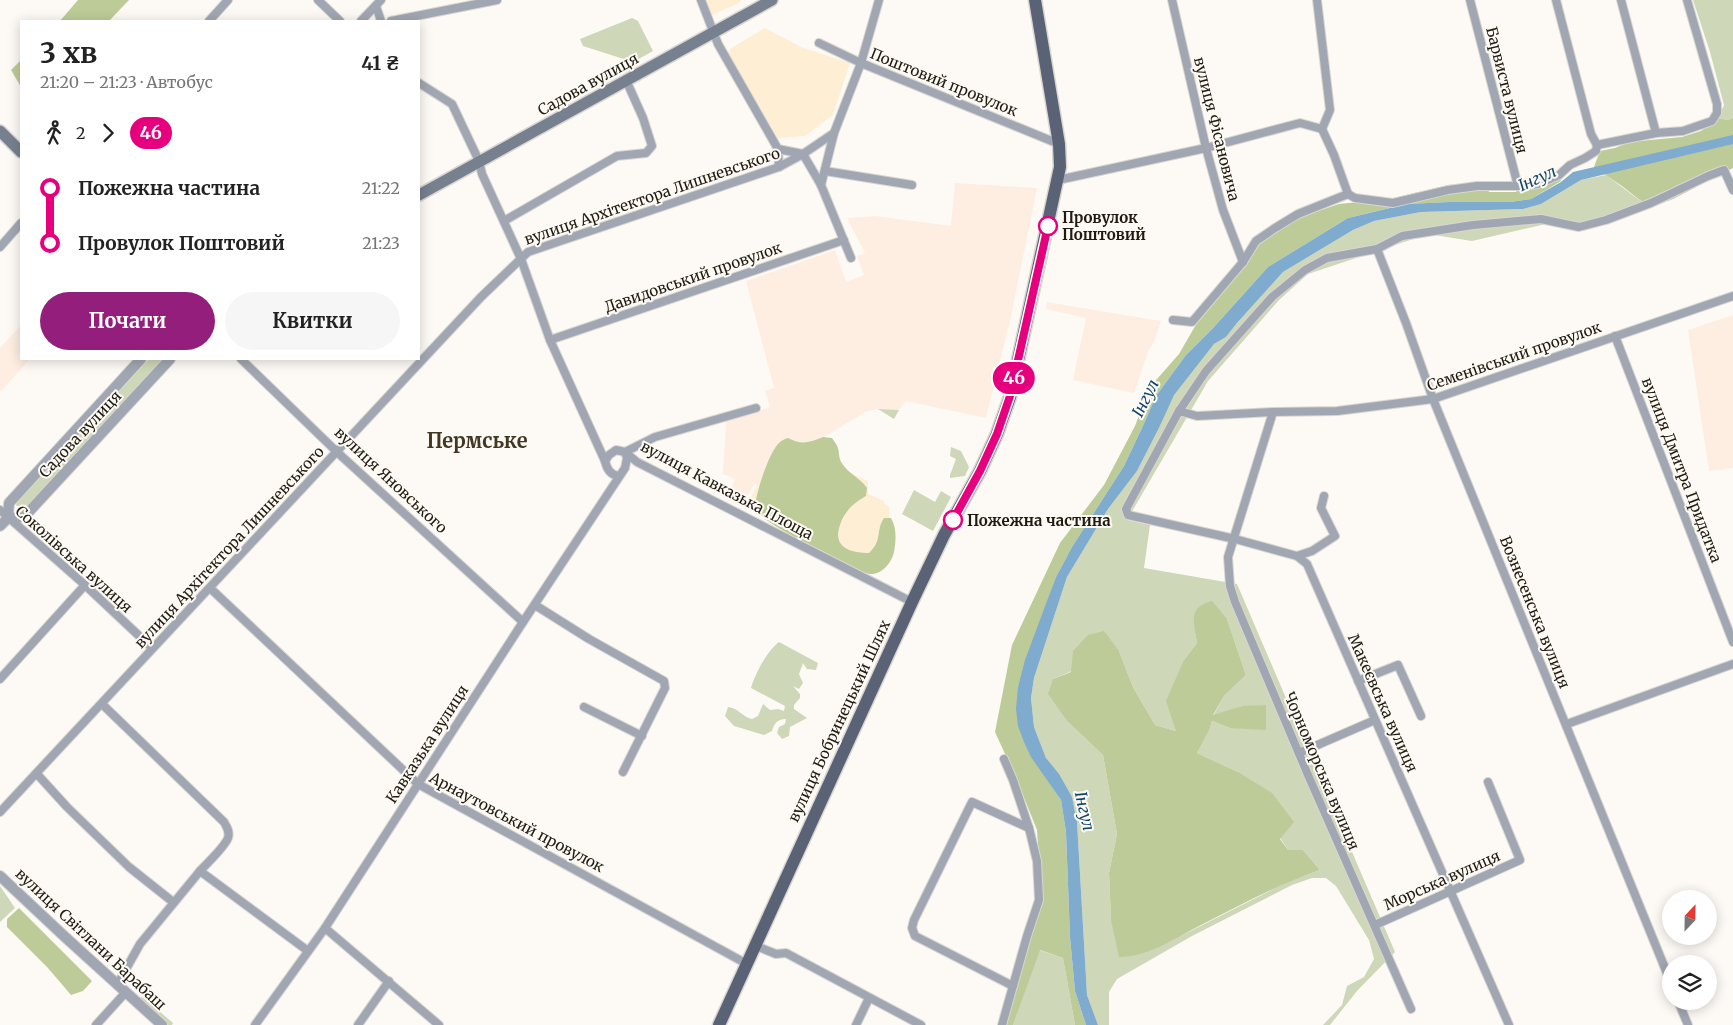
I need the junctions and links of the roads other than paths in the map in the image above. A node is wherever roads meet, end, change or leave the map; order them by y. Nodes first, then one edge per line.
1 (228, 0) edge
2 (318, 0) edge
3 (496, 0) edge
4 (701, 0) edge
5 (772, 0) edge
6 (879, 0) edge
7 (1035, 0) edge
8 (1172, 0) edge
9 (1317, 0) edge
10 (1470, 0) edge
11 (1556, 0) edge
12 (1621, 0) edge
13 (1687, 0) edge
14 (378, 3) edge
15 (209, 20) edge
16 (339, 20) edge
17 (362, 20) edge
18 (380, 20) edge
19 (396, 20) edge
20 (714, 32) junction
21 (819, 43) dead end
22 (861, 63) junction
23 (626, 80) junction
24 (420, 85) edge
25 (1322, 130) junction
26 (0, 131) edge
27 (834, 133) junction
28 (1656, 133) junction
29 (1059, 144) junction
30 (1597, 145) junction
31 (1206, 148) junction
32 (778, 149) junction
33 (20, 151) edge
34 (803, 154) junction
35 (479, 161) junction
36 (779, 167) junction
37 (825, 171) junction
38 (1058, 180) junction
39 (912, 184) dead end
40 (821, 185) junction
41 (1518, 186) junction
42 (1733, 190) edge
43 (420, 194) edge
44 (1348, 194) junction
45 (504, 221) junction
46 (20, 224) edge
47 (844, 240) junction
48 (0, 247) edge
49 (1377, 249) junction
50 (852, 258) dead end
51 (520, 259) junction
52 (1243, 262) junction
53 (1733, 296) edge
54 (1173, 320) dead end
55 (1615, 336) junction
56 (550, 340) junction
57 (141, 360) edge
58 (169, 360) edge
59 (242, 360) edge
60 (1434, 399) junction
61 (756, 408) dead end
62 (1179, 411) junction
63 (1273, 412) junction
64 (337, 452) junction
65 (625, 452) junction
66 (606, 461) junction
67 (637, 462) junction
68 (626, 465) junction
69 (619, 476) junction
70 (1324, 496) dead end
71 (4, 514) edge
72 (0, 526) edge
73 (1235, 539) junction
74 (1297, 556) junction
75 (85, 585) junction
76 (210, 588) junction
77 (912, 602) junction
78 (535, 604) junction
79 (523, 622) junction
80 (1733, 642) edge
81 (152, 648) junction
82 (1733, 664) edge
83 (0, 679) edge
84 (1358, 681) junction
85 (102, 704) junction
86 (584, 707) dead end
87 (1421, 716) dead end
88 (1375, 720) junction
89 (1567, 724) junction
90 (642, 736) junction
91 (1299, 753) junction
92 (1004, 759) dead end
93 (623, 772) dead end
94 (37, 774) junction
95 (1488, 782) dead end
96 (418, 784) junction
97 (0, 812) edge
98 (1029, 828) junction
99 (200, 872) junction
100 (0, 876) edge
101 (1451, 892) junction
102 (174, 902) junction
103 (1375, 925) junction
104 (325, 928) junction
105 (756, 946) junction
106 (308, 950) junction
107 (1662, 961) edge
108 (747, 964) junction
109 (389, 981) junction
110 (117, 985) junction
111 (1013, 986) junction
112 (126, 992) junction
113 (869, 998) junction
114 (1411, 1009) dead end
115 (1682, 1010) edge
116 (96, 1025) edge
117 (162, 1025) edge
118 (255, 1025) edge
119 (358, 1025) edge
120 (439, 1025) edge
121 (719, 1025) edge
122 (856, 1025) edge
123 (921, 1025) edge
124 (1002, 1025) edge
125 (1509, 1025) edge
126 (1688, 1025) edge

1 - 15 street
2 - 16 street
3 - 19 street
4 - 20 street
5 - 20 main road, Садова вулиця
6 - 22 street
7 - 29 main road, вулиця Бобринецький Шлях
8 - 31 street, вулиця Фісановича
9 - 25 street
10 - 41 street, Барвиста вулиця
11 - 30 street
12 - 28 street
13 - 28 street
14 - 17 street
14 - 18 street
20 - 23 main road, Садова вулиця
20 - 32 street
21 - 22 street, Поштовий провулок
22 - 27 street
22 - 29 street, Поштовий провулок
23 - 35 main road, Садова вулиця
23 - 45 street
24 - 35 street
25 - 31 street
25 - 44 street
26 - 33 main road
27 - 34 street, вулиця Архітектора Лишневського
27 - 37 street
28 - 30 street
29 - 38 main road, вулиця Бобринецький Шлях
30 - 41 street
31 - 38 street
31 - 52 street, вулиця Фісановича
32 - 34 street
32 - 36 street
34 - 36 street, вулиця Архітектора Лишневського
34 - 40 street
35 - 43 main road, Садова вулиця
35 - 45 street
36 - 51 street, вулиця Архітектора Лишневського
37 - 39 street
37 - 40 street
38 - 77 main road, вулиця Бобринецький Шлях
40 - 47 street
41 - 44 street
42 - 49 street
44 - 52 street
45 - 51 street
46 - 48 street
47 - 50 street
47 - 56 street, Давидовський провулок
49 - 60 street, Вознесенська вулиця
49 - 62 street
51 - 56 street
51 - 64 street, вулиця Архітектора Лишневського
52 - 54 street
53 - 55 street, Семенівський провулок
55 - 60 street, Семенівський провулок
55 - 80 street, вулиця Дмитра Придатка
56 - 66 street
57 - 71 street, Садова вулиця
58 - 71 street, Садова вулиця
59 - 64 street, вулиця Яновського
60 - 63 street, Семенівський провулок
60 - 89 street, Вознесенська вулиця
61 - 65 street, вулиця Кавказька Площа
62 - 63 street, Семенівський провулок
62 - 73 street
63 - 73 street, Чорноморська вулиця
64 - 76 street, вулиця Архітектора Лишневського
64 - 79 street, вулиця Яновського
65 - 66 street
65 - 67 street, вулиця Кавказька Площа
65 - 68 street
66 - 69 street
67 - 68 street
67 - 77 street, вулиця Кавказька Площа
68 - 69 street
69 - 78 street, Кавказька вулиця
70 - 74 street
71 - 72 street, Садова вулиця
71 - 75 street, Соколівська вулиця
73 - 74 street
73 - 91 street, Чорноморська вулиця
74 - 84 street, Макеєвська вулиця
75 - 81 street, Соколівська вулиця
75 - 83 street
76 - 81 street, вулиця Архітектора Лишневського
76 - 96 street, Арнаутовський провулок
77 - 105 main road, вулиця Бобринецький Шлях
78 - 79 street, Кавказька вулиця
78 - 90 street
79 - 96 street, Кавказька вулиця
81 - 85 street, вулиця Архітектора Лишневського
82 - 89 street
84 - 87 street
84 - 88 street, Макеєвська вулиця
85 - 94 street, вулиця Архітектора Лишневського
85 - 99 street
86 - 90 street
88 - 91 street
88 - 101 street, Макеєвська вулиця
89 - 107 street, Вознесенська вулиця
90 - 93 street
91 - 103 street, Чорноморська вулиця
92 - 98 street
94 - 97 street, вулиця Архітектора Лишневського
94 - 102 street
95 - 101 street, Морська вулиця
96 - 104 street, Кавказька вулиця
96 - 108 street, Арнаутовський провулок
98 - 111 street
98 - 111 street
99 - 102 street
99 - 106 street
100 - 110 street, вулиця Світлани Барабаш
101 - 103 street, Морська вулиця
101 - 125 street, Макеєвська вулиця
102 - 110 street
103 - 114 street, Чорноморська вулиця
104 - 106 street, Кавказька вулиця
104 - 109 street
105 - 108 main road, вулиця Бобринецький Шлях
105 - 113 street
106 - 118 street, Кавказька вулиця
108 - 121 main road, вулиця Бобринецький Шлях
109 - 119 street
109 - 120 street
110 - 112 street, вулиця Світлани Барабаш
111 - 124 street
112 - 116 street
112 - 117 street, вулиця Світлани Барабаш
113 - 122 street
113 - 123 street
115 - 126 street

